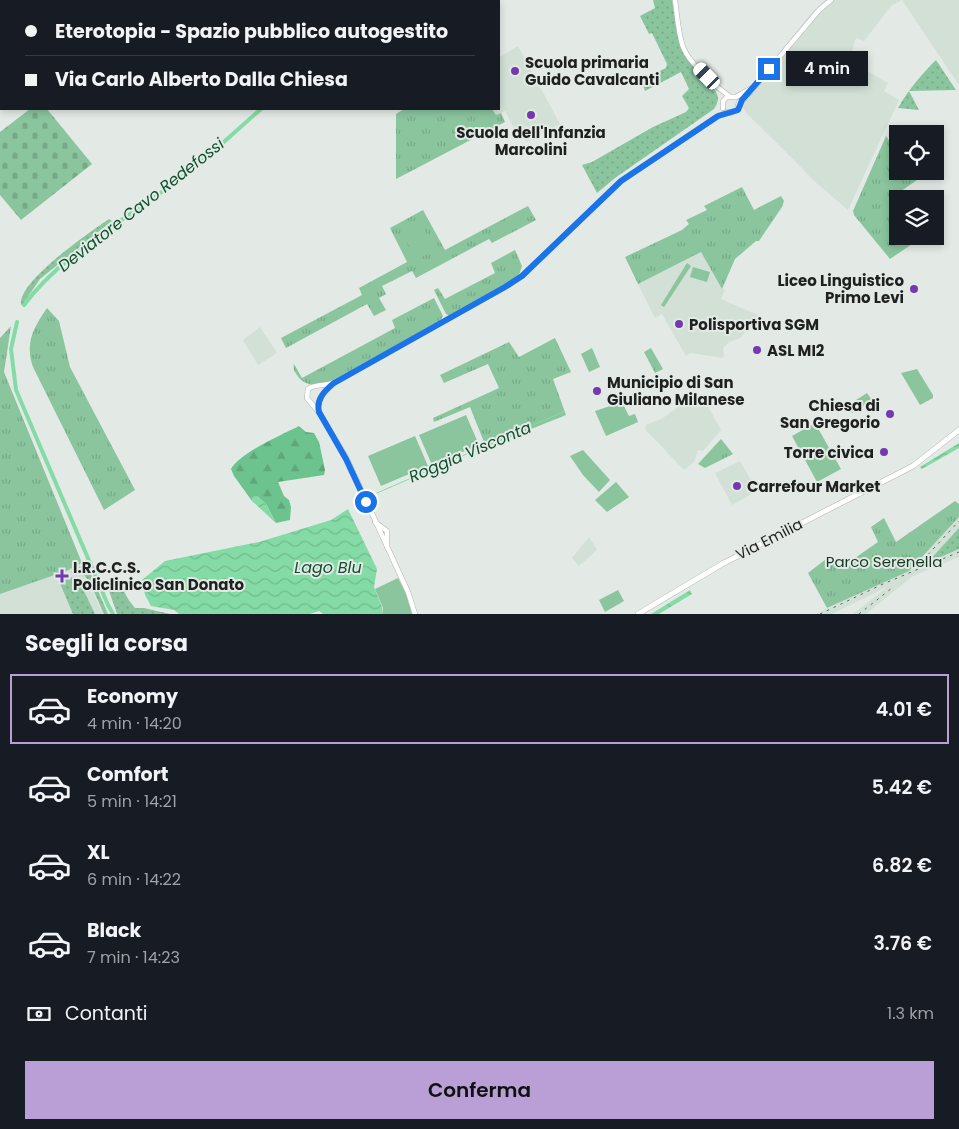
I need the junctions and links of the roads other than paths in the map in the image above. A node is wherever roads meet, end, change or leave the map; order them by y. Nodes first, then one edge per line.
1 (674, 0) edge
2 (831, 0) edge
3 (757, 84) junction
4 (721, 90) junction
5 (729, 96) junction
6 (736, 97) junction
7 (724, 100) junction
8 (740, 104) junction
9 (723, 108) junction
10 (728, 113) junction
11 (718, 116) junction
12 (334, 383) junction
13 (318, 387) junction
14 (322, 394) junction
15 (319, 400) junction
16 (312, 402) junction
17 (319, 412) junction
18 (959, 430) edge
19 (375, 522) junction
20 (384, 529) junction
21 (380, 534) junction
22 (387, 535) junction
23 (387, 547) junction
24 (416, 614) edge
25 (638, 614) edge

1 - 4 street
2 - 3 street
3 - 6 street
3 - 8 street
4 - 5 street
4 - 7 street
5 - 6 street
5 - 7 street
6 - 8 street
7 - 9 street
8 - 10 street
9 - 10 street
9 - 11 street
10 - 11 street
11 - 12 street
12 - 13 street
12 - 14 street
13 - 14 street
13 - 16 street
14 - 15 street
15 - 16 street
15 - 17 street
16 - 17 street
17 - 19 street
18 - 25 main road, Via Emilia
19 - 20 street
19 - 21 street
20 - 21 street
20 - 22 street
21 - 22 street
21 - 23 street
22 - 23 street
23 - 24 street

